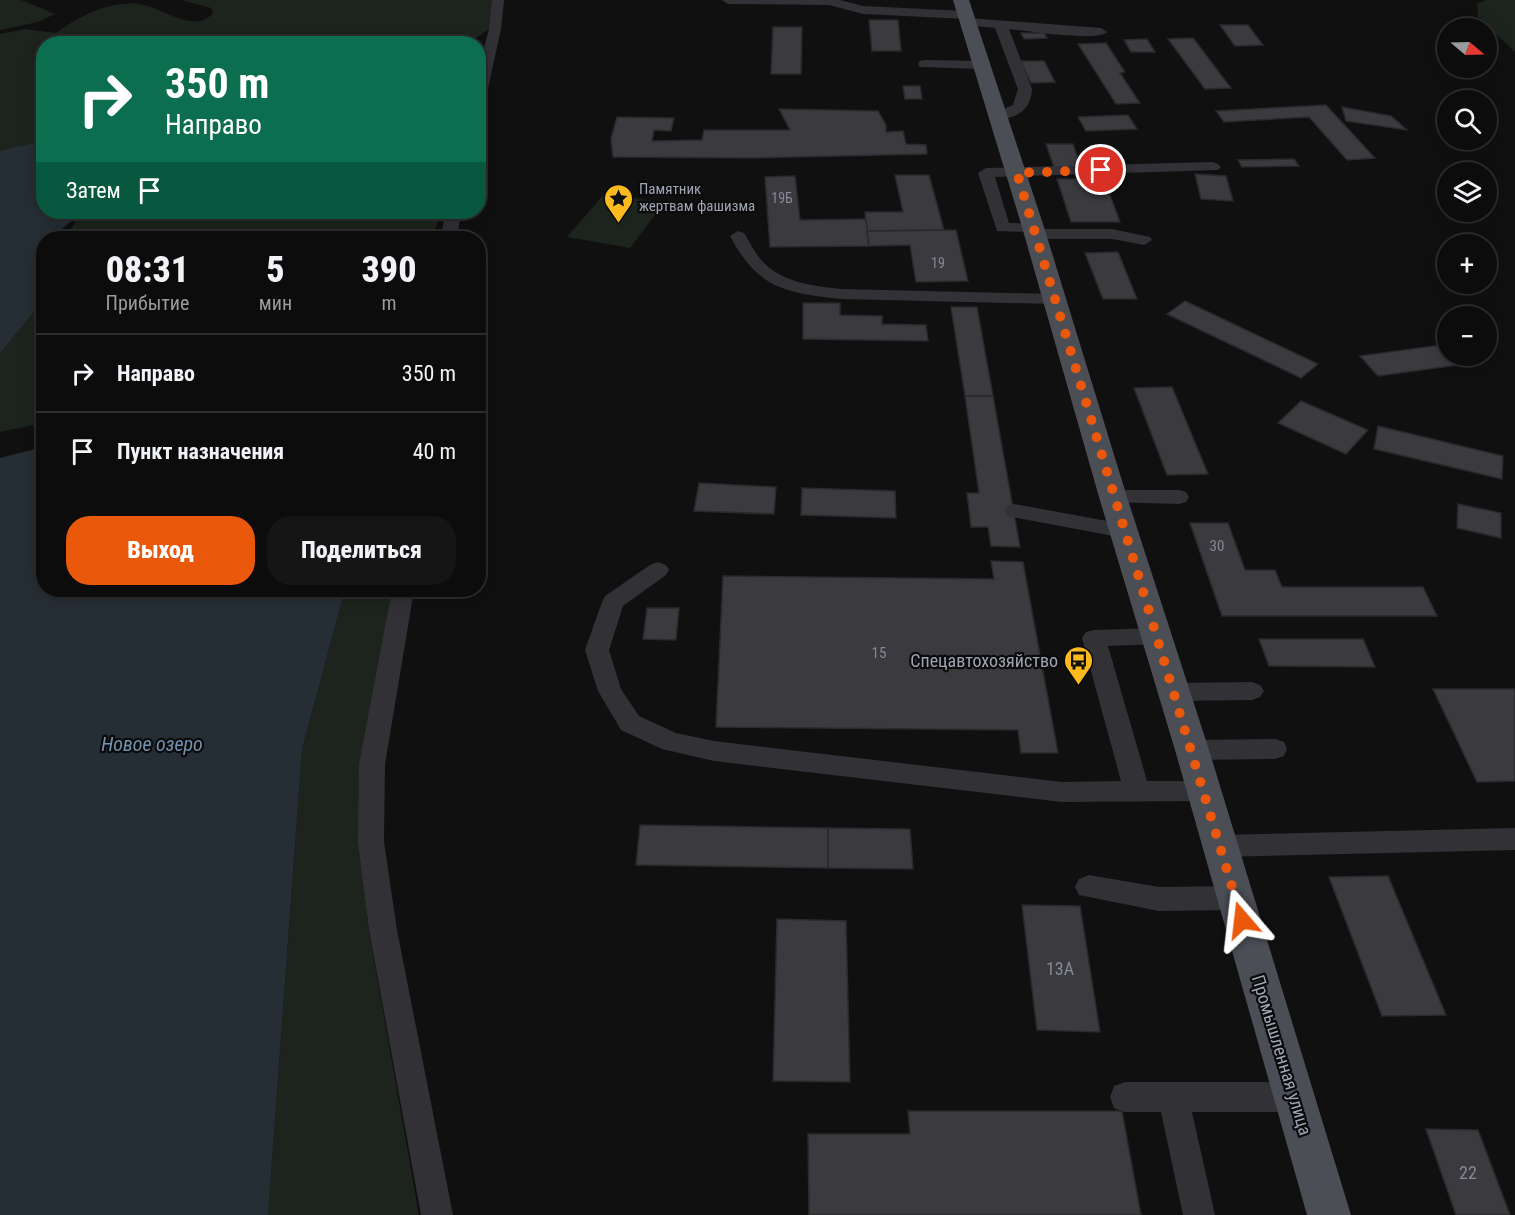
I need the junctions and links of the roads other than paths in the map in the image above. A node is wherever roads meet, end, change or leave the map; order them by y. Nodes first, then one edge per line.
1 (498, 0) edge
2 (728, 0) edge
3 (965, 12) edge
4 (1000, 23) junction
5 (1101, 32) dead end
6 (925, 64) dead end
7 (982, 65) junction
8 (486, 68) edge
9 (999, 116) junction
10 (1213, 167) dead end
11 (1017, 173) junction
12 (1034, 230) junction
13 (738, 236) dead end
14 (1144, 240) dead end
15 (1055, 300) junction
16 (1113, 497) junction
17 (1179, 497) dead end
18 (1014, 511) dead end
19 (1124, 531) junction
20 (658, 570) dead end
21 (401, 597) edge
22 (1157, 636) junction
23 (1252, 691) dead end
24 (1174, 692) junction
25 (1275, 749) dead end
26 (1192, 750) junction
27 (1204, 791) junction
28 (1137, 792) junction
29 (1515, 839) edge
30 (1220, 846) junction
31 (1089, 887) dead end
32 (1235, 898) junction
33 (1125, 1097) dead end
34 (1173, 1097) junction
35 (1294, 1097) junction
36 (436, 1215) edge
37 (1199, 1215) edge
38 (1329, 1215) edge

1 - 8 lane
2 - 3 lane
3 - 4 lane
3 - 7 main road, Промышленная улица
4 - 5 lane
4 - 9 lane
6 - 7 lane
7 - 9 main road, Промышленная улица
9 - 11 main road, Промышленная улица
10 - 11 lane
11 - 12 main road, Промышленная улица
12 - 14 lane
12 - 15 main road, Промышленная улица
13 - 15 lane
15 - 16 main road, Промышленная улица
16 - 17 lane
16 - 19 main road, Промышленная улица
18 - 19 lane
19 - 22 main road, Промышленная улица
20 - 28 lane
21 - 36 lane
22 - 24 main road, Промышленная улица
22 - 28 lane
23 - 24 lane
24 - 26 main road, Промышленная улица
25 - 26 lane
26 - 27 main road, Промышленная улица
27 - 28 lane
27 - 30 main road, Промышленная улица
29 - 30 lane
30 - 32 main road, Промышленная улица
31 - 32 lane
32 - 35 main road, Промышленная улица
33 - 34 lane
34 - 35 lane
34 - 37 lane
35 - 38 main road, Промышленная улица

